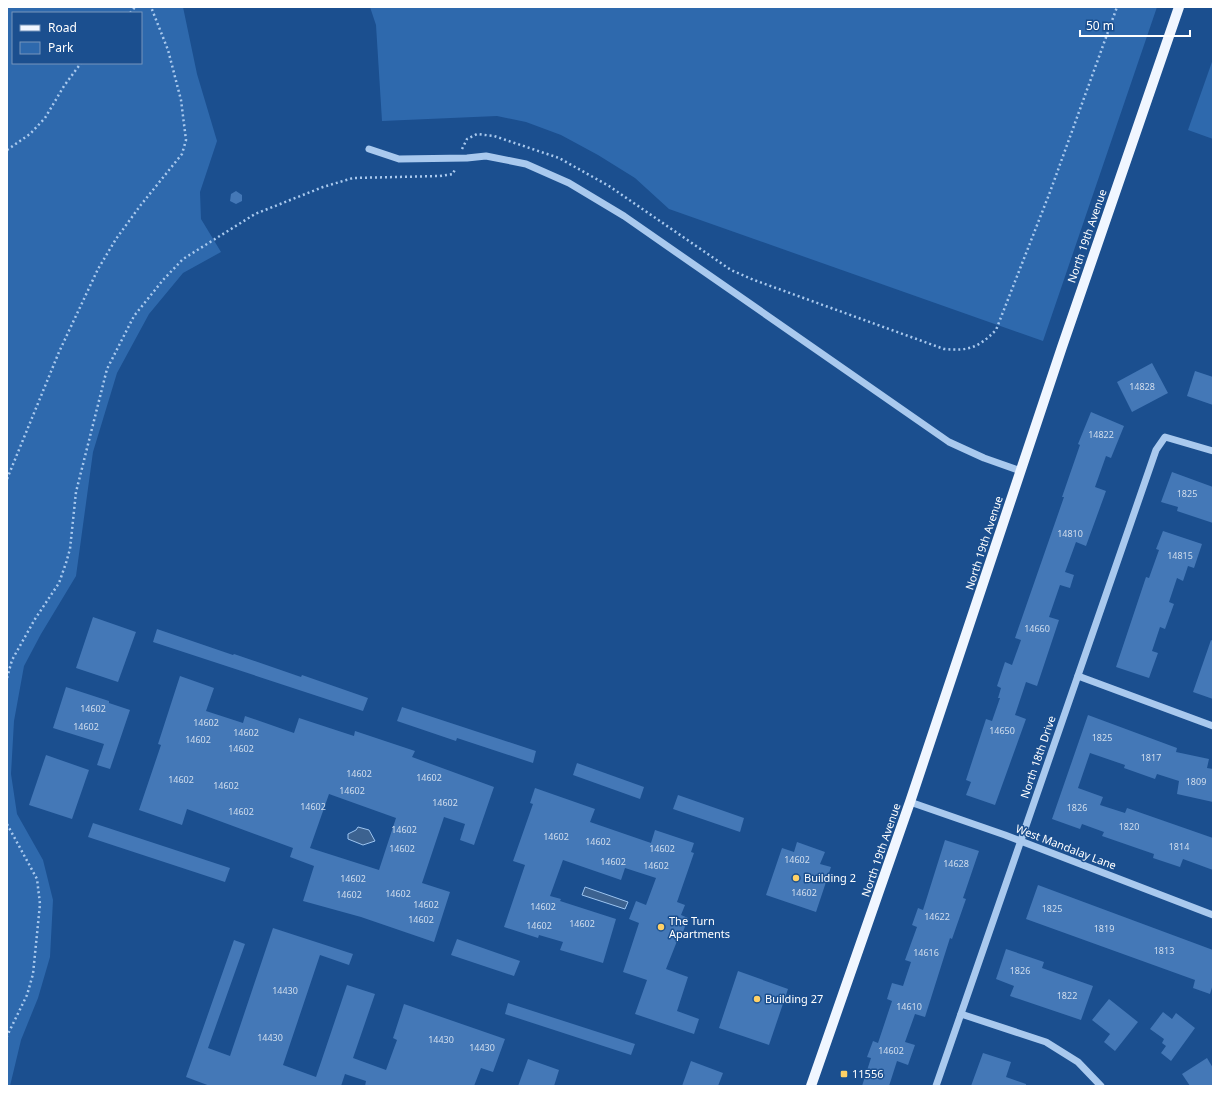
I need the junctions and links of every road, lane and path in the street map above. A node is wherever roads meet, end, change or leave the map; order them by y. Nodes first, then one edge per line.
1 (151, 7) edge
2 (1117, 7) edge
3 (1179, 7) edge
4 (80, 64) edge
5 (369, 149) dead end
6 (7, 150) edge
7 (459, 159) junction
8 (1213, 451) edge
9 (1021, 471) junction
10 (7, 479) edge
11 (1078, 676) junction
12 (7, 678) edge
13 (1213, 726) edge
14 (910, 802) junction
15 (7, 824) edge
16 (1020, 841) junction
17 (1213, 915) edge
18 (961, 1014) junction
19 (7, 1036) edge
20 (811, 1086) edge
21 (936, 1086) edge
22 (1101, 1086) edge

1 - 10 path
2 - 7 path
3 - 9 main road, North 19th Avenue
4 - 6 path
5 - 7 street
7 - 9 street
7 - 12 path
8 - 11 street, North 18th Drive
9 - 14 main road, North 19th Avenue
11 - 13 street
11 - 16 street, North 18th Drive
14 - 16 street, West Mandalay Lane
14 - 20 main road, North 19th Avenue
15 - 19 path
16 - 17 street, West Mandalay Lane
16 - 18 street, North 18th Drive
18 - 21 street, North 18th Drive
18 - 22 street

